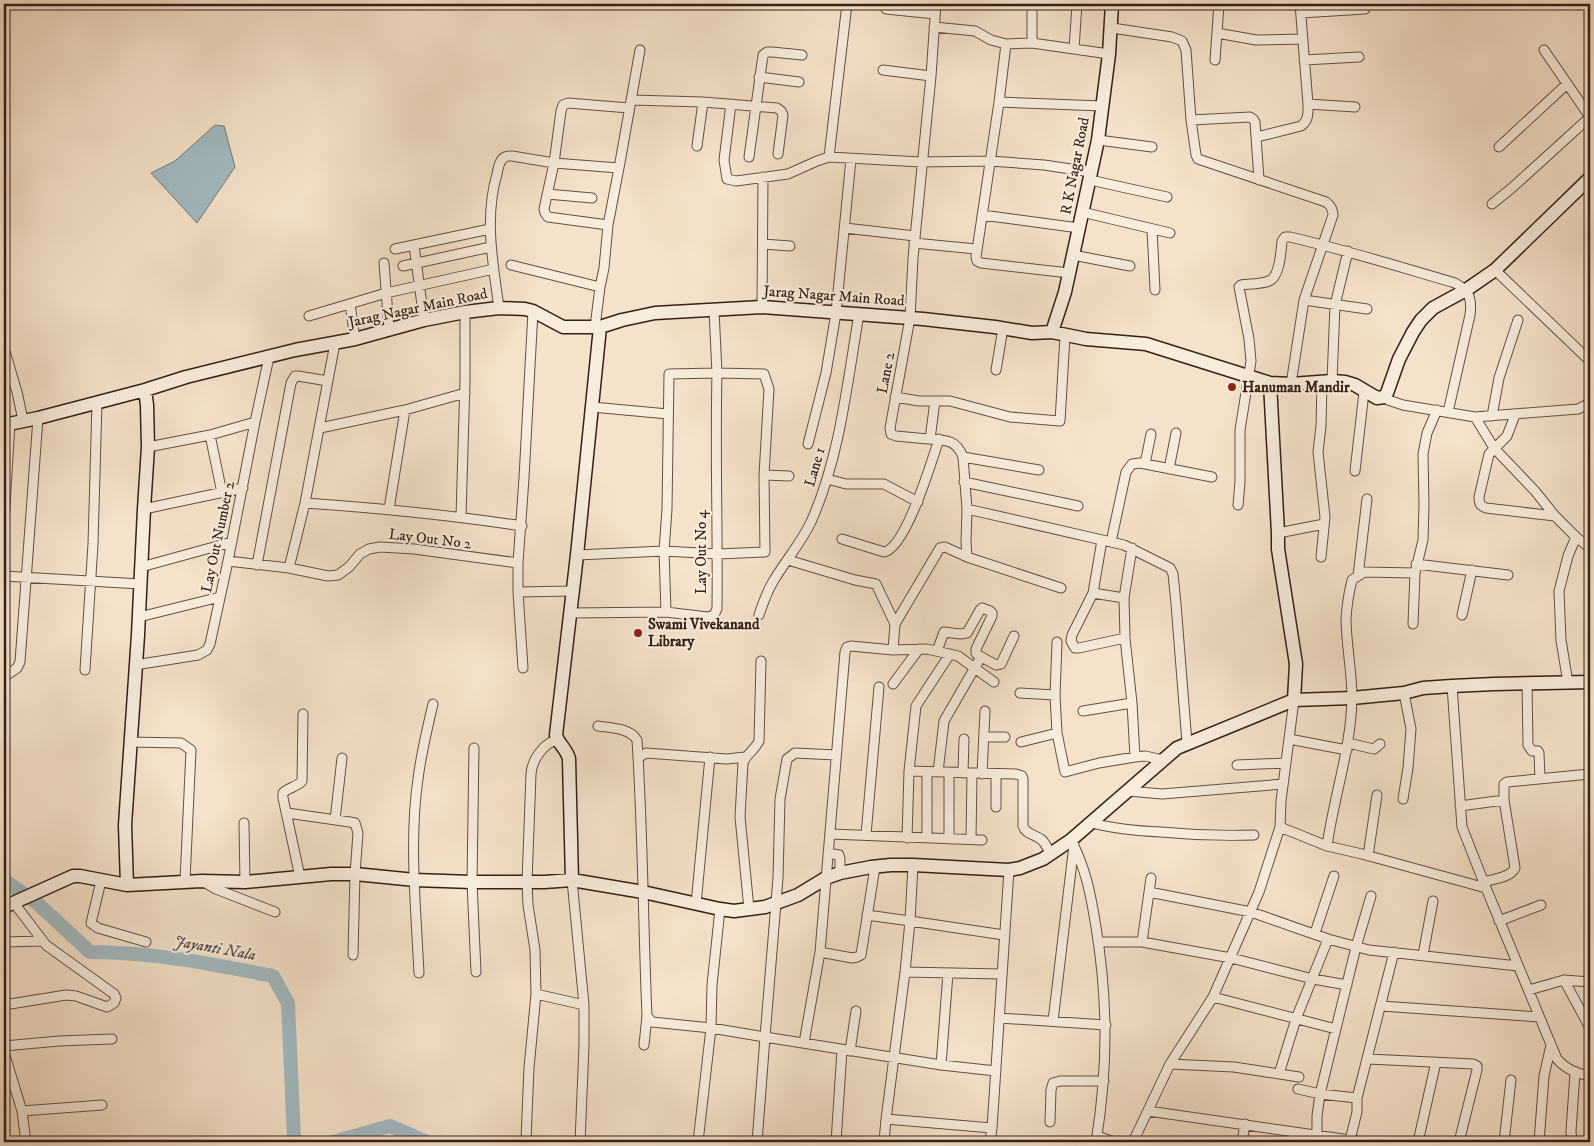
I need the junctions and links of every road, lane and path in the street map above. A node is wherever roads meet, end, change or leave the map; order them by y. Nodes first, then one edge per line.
1 (847, 4) edge
2 (936, 4) edge
3 (1032, 4) edge
4 (1077, 4) edge
5 (1112, 4) edge
6 (1219, 4) edge
7 (1300, 8) edge
8 (886, 9) dead end
9 (1365, 9) dead end
10 (935, 14) junction
11 (934, 27) junction
12 (1112, 28) junction
13 (1217, 33) junction
14 (1303, 39) junction
15 (1032, 43) junction
16 (1006, 44) junction
17 (1074, 48) junction
18 (640, 50) dead end
19 (1544, 50) dead end
20 (1109, 54) junction
21 (802, 55) dead end
22 (1359, 57) dead end
23 (1215, 60) dead end
24 (1304, 60) junction
25 (883, 70) dead end
26 (930, 76) junction
27 (759, 77) junction
28 (799, 82) dead end
29 (1567, 84) junction
30 (703, 102) junction
31 (999, 102) junction
32 (630, 104) junction
33 (731, 104) junction
34 (1308, 104) junction
35 (756, 106) junction
36 (1103, 106) junction
37 (1354, 107) dead end
38 (1590, 117) edge
39 (1192, 120) junction
40 (1257, 137) junction
41 (1098, 140) junction
42 (697, 146) dead end
43 (1499, 146) dead end
44 (1152, 147) dead end
45 (778, 154) dead end
46 (749, 157) dead end
47 (829, 157) junction
48 (851, 159) junction
49 (990, 161) junction
50 (921, 162) junction
51 (554, 163) junction
52 (619, 168) junction
53 (1090, 176) junction
54 (762, 177) junction
55 (1590, 178) edge
56 (1259, 180) junction
57 (547, 194) junction
58 (1167, 197) dead end
59 (592, 198) dead end
60 (1492, 204) dead end
61 (1082, 212) junction
62 (982, 215) junction
63 (608, 225) junction
64 (845, 228) junction
65 (1079, 228) junction
66 (490, 229) junction
67 (1152, 229) junction
68 (1170, 233) dead end
69 (914, 240) junction
70 (763, 244) junction
71 (1322, 244) junction
72 (414, 245) junction
73 (491, 246) junction
74 (790, 246) dead end
75 (395, 249) dead end
76 (976, 249) junction
77 (1348, 251) junction
78 (1073, 255) junction
79 (384, 263) dead end
80 (417, 263) junction
81 (511, 265) dead end
82 (403, 266) dead end
83 (1130, 266) dead end
84 (494, 269) junction
85 (1496, 270) junction
86 (1069, 273) junction
87 (420, 286) junction
88 (600, 287) junction
89 (1155, 290) dead end
90 (1466, 290) junction
91 (386, 293) junction
92 (1304, 300) junction
93 (350, 304) junction
94 (1335, 304) junction
95 (762, 307) junction
96 (499, 308) junction
97 (1367, 308) dead end
98 (714, 310) junction
99 (533, 311) junction
100 (465, 312) junction
101 (836, 313) junction
102 (858, 314) junction
103 (309, 316) dead end
104 (910, 318) junction
105 (424, 320) junction
106 (1518, 320) dead end
107 (597, 327) junction
108 (1002, 328) junction
109 (389, 329) junction
110 (1052, 332) junction
111 (1065, 336) junction
112 (355, 339) junction
113 (335, 343) junction
114 (4, 348) edge
115 (269, 357) junction
116 (1590, 361) edge
117 (996, 370) dead end
118 (717, 373) junction
119 (1248, 377) junction
120 (1327, 381) junction
121 (328, 382) junction
122 (1270, 383) junction
123 (1291, 384) junction
124 (145, 390) junction
125 (1364, 392) junction
126 (465, 393) junction
127 (1384, 396) junction
128 (896, 397) junction
129 (935, 401) junction
130 (97, 402) junction
131 (1590, 405) edge
132 (592, 407) junction
133 (405, 410) junction
134 (1437, 410) junction
135 (1448, 412) junction
136 (668, 414) junction
137 (1515, 415) junction
138 (1492, 416) junction
139 (1475, 417) junction
140 (38, 418) junction
141 (255, 422) junction
142 (12, 423) edge
143 (320, 428) junction
144 (1176, 433) dead end
145 (1151, 434) dead end
146 (210, 435) junction
147 (934, 439) junction
148 (808, 444) dead end
149 (148, 447) junction
150 (1494, 448) junction
151 (963, 457) junction
152 (1145, 464) junction
153 (1170, 469) junction
154 (1039, 470) dead end
155 (1355, 471) dead end
156 (764, 475) junction
157 (789, 476) dead end
158 (1212, 477) dead end
159 (827, 479) junction
160 (964, 482) junction
161 (242, 488) junction
162 (222, 493) junction
163 (1367, 499) dead end
164 (918, 502) junction
165 (305, 503) junction
166 (1238, 505) dead end
167 (1078, 506) dead end
168 (144, 509) junction
169 (389, 509) junction
170 (967, 509) junction
171 (1555, 516) junction
172 (461, 517) junction
173 (4, 523) edge
174 (1324, 524) junction
175 (522, 526) junction
176 (1278, 533) junction
177 (1576, 537) junction
178 (842, 539) dead end
179 (1106, 541) junction
180 (232, 542) junction
181 (1590, 547) edge
182 (1132, 548) junction
183 (664, 551) junction
184 (718, 554) junction
185 (576, 555) junction
186 (967, 557) junction
187 (1321, 557) dead end
188 (788, 560) junction
189 (228, 562) junction
190 (518, 563) junction
191 (257, 565) junction
192 (141, 567) junction
193 (289, 568) junction
194 (1416, 568) junction
195 (1472, 570) junction
196 (1508, 575) dead end
197 (4, 576) edge
198 (1358, 576) junction
199 (27, 577) junction
200 (90, 580) junction
201 (140, 584) junction
202 (1060, 588) dead end
203 (572, 591) junction
204 (518, 592) junction
205 (1093, 593) junction
206 (220, 597) junction
207 (1124, 598) junction
208 (666, 612) junction
209 (570, 613) junction
210 (758, 615) dead end
211 (1462, 615) dead end
212 (139, 617) junction
213 (894, 624) junction
214 (1413, 624) dead end
215 (1014, 636) dead end
216 (1125, 638) junction
217 (1057, 642) dead end
218 (893, 644) junction
219 (939, 645) junction
220 (919, 649) junction
221 (950, 654) junction
222 (761, 661) dead end
223 (978, 663) junction
224 (135, 665) junction
225 (523, 668) dead end
226 (85, 670) dead end
227 (4, 677) edge
228 (994, 682) dead end
229 (1590, 682) edge
230 (1527, 683) junction
231 (1568, 683) junction
232 (893, 684) dead end
233 (1452, 686) junction
234 (879, 687) dead end
235 (1020, 692) dead end
236 (1404, 693) junction
237 (1055, 695) junction
238 (1352, 698) junction
239 (1294, 700) junction
240 (1132, 703) junction
241 (433, 704) dead end
242 (985, 711) dead end
243 (1083, 712) dead end
244 (303, 714) dead end
245 (598, 726) dead end
246 (1057, 733) junction
247 (984, 737) junction
248 (1005, 737) dead end
249 (557, 738) junction
250 (964, 739) dead end
251 (1289, 739) junction
252 (130, 742) junction
253 (1021, 742) dead end
254 (1187, 743) junction
255 (1380, 744) dead end
256 (1348, 746) junction
257 (474, 748) dead end
258 (638, 755) junction
259 (836, 755) junction
260 (745, 757) junction
261 (1135, 757) junction
262 (342, 758) dead end
263 (710, 758) junction
264 (1163, 760) junction
265 (1286, 763) junction
266 (1237, 765) dead end
267 (910, 772) junction
268 (927, 772) junction
269 (938, 772) junction
270 (949, 773) junction
271 (968, 774) junction
272 (982, 774) junction
273 (1590, 774) edge
274 (996, 775) junction
275 (1540, 779) junction
276 (1283, 784) junction
277 (1128, 791) junction
278 (1377, 795) dead end
279 (1403, 799) dead end
280 (1504, 800) junction
281 (1460, 806) junction
282 (996, 807) dead end
283 (287, 813) junction
284 (335, 820) junction
285 (244, 823) dead end
286 (1092, 823) junction
287 (1280, 827) junction
288 (830, 834) junction
289 (866, 835) junction
290 (1254, 835) dead end
291 (907, 838) junction
292 (927, 838) junction
293 (950, 839) junction
294 (970, 839) junction
295 (982, 840) dead end
296 (1072, 843) junction
297 (1327, 846) junction
298 (828, 853) junction
299 (1051, 854) junction
300 (1368, 856) junction
301 (913, 865) junction
302 (875, 867) junction
303 (1009, 870) junction
304 (840, 873) junction
305 (355, 874) junction
306 (1334, 876) dead end
307 (300, 877) junction
308 (826, 878) junction
309 (1151, 878) dead end
310 (415, 880) junction
311 (572, 880) junction
312 (101, 881) junction
313 (185, 881) junction
314 (202, 881) junction
315 (245, 882) junction
316 (472, 882) junction
317 (527, 882) junction
318 (127, 885) junction
319 (1484, 885) junction
320 (643, 892) junction
321 (1149, 892) junction
322 (1371, 896) dead end
323 (1433, 901) dead end
324 (776, 902) junction
325 (696, 904) junction
326 (11, 905) edge
327 (1541, 905) dead end
328 (720, 909) junction
329 (749, 909) junction
330 (274, 912) dead end
331 (1251, 912) junction
332 (867, 915) junction
333 (910, 921) junction
334 (1499, 921) junction
335 (1315, 933) junction
336 (1004, 935) junction
337 (1328, 939) junction
338 (43, 941) junction
339 (4, 942) edge
340 (146, 942) dead end
341 (1098, 942) junction
342 (1142, 942) junction
343 (1356, 947) junction
344 (820, 952) junction
345 (1394, 952) junction
346 (353, 955) dead end
347 (1422, 955) junction
348 (1231, 958) junction
349 (1518, 966) junction
350 (419, 972) dead end
351 (476, 972) dead end
352 (905, 972) junction
353 (948, 973) junction
354 (1001, 974) junction
355 (1312, 978) junction
356 (1564, 980) junction
357 (1590, 982) edge
358 (1347, 985) junction
359 (1529, 990) junction
360 (536, 994) junction
361 (1213, 997) junction
362 (4, 1005) edge
363 (584, 1005) junction
364 (1381, 1006) junction
365 (856, 1012) dead end
366 (647, 1016) junction
367 (1539, 1017) junction
368 (999, 1018) junction
369 (1296, 1018) junction
370 (1053, 1021) junction
371 (1106, 1025) junction
372 (711, 1028) junction
373 (1590, 1028) edge
374 (1336, 1029) junction
375 (765, 1037) junction
376 (112, 1039) dead end
377 (804, 1043) junction
378 (644, 1045) dead end
379 (4, 1046) edge
380 (1550, 1046) junction
381 (846, 1050) junction
382 (4, 1052) edge
383 (894, 1058) junction
384 (1368, 1059) junction
385 (1436, 1062) junction
386 (1170, 1064) junction
387 (941, 1065) junction
388 (996, 1071) junction
389 (1575, 1073) junction
390 (1279, 1074) junction
391 (1590, 1076) edge
392 (1299, 1077) dead end
393 (1511, 1080) dead end
394 (1104, 1081) junction
395 (1298, 1089) dead end
396 (1320, 1094) junction
397 (1357, 1098) junction
398 (102, 1105) dead end
399 (22, 1111) junction
400 (1148, 1111) junction
401 (886, 1119) junction
402 (1050, 1122) dead end
403 (1245, 1124) junction
404 (992, 1128) junction
405 (1316, 1138) edge
406 (1097, 1139) edge
407 (1350, 1140) junction
408 (529, 1141) edge
409 (26, 1142) edge
410 (580, 1142) edge
411 (698, 1142) edge
412 (757, 1142) edge
413 (836, 1142) edge
414 (884, 1142) edge
415 (990, 1142) edge
416 (1114, 1142) edge
417 (1133, 1142) edge
418 (1242, 1142) edge
419 (1362, 1142) edge
420 (1418, 1142) edge
421 (1459, 1142) edge
422 (1504, 1142) edge
423 (1539, 1142) edge
424 (1572, 1142) edge

1 - 47 street
2 - 10 street, Lane 2
3 - 15 street
4 - 17 street
5 - 12 main road, R K Nagar Road
6 - 13 street
7 - 9 street
7 - 14 street
8 - 10 street
10 - 11 street, Lane 2
11 - 16 street
11 - 26 street, Lane 2
12 - 20 main road, R K Nagar Road
12 - 39 street
13 - 14 street
13 - 23 street
14 - 24 street
15 - 16 street
15 - 17 street
16 - 31 street
17 - 20 street
18 - 32 street
19 - 29 street
20 - 36 main road, R K Nagar Road
21 - 27 street
22 - 24 street
24 - 34 street
25 - 26 street
26 - 50 street, Lane 2
27 - 28 street
27 - 35 street
29 - 38 street
29 - 43 street
30 - 32 street
30 - 33 street
30 - 42 street
31 - 36 street
31 - 49 street
32 - 51 street
32 - 52 street
33 - 35 street
33 - 54 street
34 - 37 street
34 - 40 street
35 - 45 street
35 - 46 street
36 - 41 main road, R K Nagar Road
38 - 60 street
39 - 40 street
39 - 56 street
40 - 56 street
41 - 44 street
41 - 53 main road, R K Nagar Road
47 - 48 street
47 - 54 street
48 - 50 street
48 - 64 street
49 - 50 street
49 - 53 street
49 - 62 street
50 - 69 street, Lane 2
51 - 52 street
51 - 57 street
51 - 66 street
52 - 63 street
53 - 58 street
53 - 61 main road, R K Nagar Road
54 - 70 street
55 - 85 main road
56 - 71 street
57 - 59 street
57 - 63 street
61 - 65 main road, R K Nagar Road
61 - 67 street
62 - 65 street
62 - 76 street
63 - 88 street
64 - 69 street
64 - 101 street
65 - 78 main road, R K Nagar Road
66 - 72 street
66 - 73 street
67 - 68 street
67 - 89 street
69 - 76 street
69 - 104 street, Lane 2
70 - 74 street
70 - 95 street
71 - 77 street
71 - 92 street
71 - 119 street
72 - 75 street
72 - 80 street
73 - 80 street
73 - 84 street
76 - 86 street
77 - 90 street
77 - 94 street
78 - 83 street
78 - 86 main road, R K Nagar Road
79 - 91 street
80 - 82 street
80 - 87 street
81 - 88 street
84 - 87 street
84 - 96 street
85 - 90 main road
85 - 116 street
86 - 110 main road, R K Nagar Road
87 - 91 street
87 - 105 street
88 - 107 street
90 - 127 main road
90 - 135 street
91 - 93 street
91 - 109 street
92 - 94 street
92 - 123 street
93 - 103 street
93 - 112 street
94 - 97 street
94 - 120 street
95 - 98 main road, Jarag Nagar Main Road
95 - 101 main road, Jarag Nagar Main Road
96 - 99 main road, Jarag Nagar Main Road
96 - 100 main road, Jarag Nagar Main Road
98 - 107 main road, Jarag Nagar Main Road
98 - 118 street, Lay Out No 4
99 - 107 main road, Jarag Nagar Main Road
99 - 175 street
100 - 105 main road, Jarag Nagar Main Road
100 - 126 street
101 - 102 main road, Jarag Nagar Main Road
101 - 148 street
102 - 104 main road, Jarag Nagar Main Road
102 - 159 street, Lane 1
104 - 108 main road, Jarag Nagar Main Road
104 - 128 street, Lane 2
105 - 109 main road, Jarag Nagar Main Road
106 - 138 street
107 - 132 main road
108 - 110 main road, Jarag Nagar Main Road
108 - 117 street
109 - 112 main road, Jarag Nagar Main Road
110 - 111 main road, Jarag Nagar Main Road
111 - 119 main road, Jarag Nagar Main Road
111 - 129 street
112 - 113 main road, Jarag Nagar Main Road
113 - 115 main road, Jarag Nagar Main Road
113 - 121 street
114 - 142 street
115 - 124 main road, Jarag Nagar Main Road
115 - 141 street, Lay Out Number 2
118 - 136 street
118 - 156 street
118 - 184 street, Lay Out No 4
119 - 122 main road, Jarag Nagar Main Road
119 - 166 street
120 - 123 main road, Jarag Nagar Main Road
120 - 125 main road, Jarag Nagar Main Road
120 - 174 street
121 - 143 street
121 - 191 street
122 - 123 main road, Jarag Nagar Main Road
122 - 176 main road
124 - 130 main road, Jarag Nagar Main Road
124 - 149 main road
125 - 127 main road, Jarag Nagar Main Road
125 - 155 street
126 - 133 street
126 - 172 street
127 - 134 street
128 - 129 street
128 - 147 street, Lane 2
129 - 147 street
130 - 140 main road, Jarag Nagar Main Road
130 - 200 street
131 - 137 street
132 - 136 street
132 - 185 main road
133 - 143 street
133 - 169 street
134 - 135 street
134 - 194 street
135 - 139 street
136 - 183 street
137 - 138 street
137 - 150 street
138 - 139 street
139 - 150 street
140 - 142 main road, Jarag Nagar Main Road
140 - 199 street
141 - 146 street
141 - 161 street, Lay Out Number 2
142 - 173 street
143 - 165 street
144 - 153 street
145 - 152 street
146 - 149 street
146 - 162 street
147 - 151 street
147 - 164 street
149 - 168 main road
150 - 171 street
150 - 171 street
151 - 154 street
151 - 160 street
152 - 153 street
152 - 179 street
153 - 158 street
156 - 157 street
156 - 184 street
159 - 164 street
159 - 188 street, Lane 1
160 - 167 street
160 - 170 street
161 - 162 street
161 - 180 street, Lay Out Number 2
162 - 168 street
163 - 198 street
164 - 178 street
165 - 169 street
165 - 193 street
168 - 192 main road
169 - 172 street
170 - 179 street
170 - 186 street
171 - 177 street
172 - 175 street
174 - 176 street
174 - 187 street
175 - 190 street
176 - 239 main road
177 - 181 street
177 - 231 street
179 - 182 street
179 - 205 street
180 - 189 street, Lay Out Number 2
180 - 192 street
182 - 207 street
182 - 254 street
183 - 184 street
183 - 185 street
183 - 208 street
184 - 208 street, Lay Out No 4
185 - 203 main road
186 - 202 street
186 - 213 street
188 - 210 street, Lane 1
188 - 213 street
189 - 191 street
189 - 206 street, Lay Out Number 2
190 - 193 street, Lay Out No 2
190 - 204 street
191 - 193 street
192 - 201 main road
194 - 195 street
194 - 198 street
194 - 214 street
195 - 196 street
195 - 211 street
197 - 199 street
198 - 238 street
199 - 200 street
199 - 227 street
200 - 201 street
200 - 226 street
201 - 212 main road
203 - 204 street
203 - 209 main road
204 - 225 street
205 - 207 street
205 - 216 street
206 - 212 street
206 - 224 street, Lay Out Number 2
207 - 216 street
208 - 209 street, Lay Out No 4
209 - 249 main road
212 - 224 main road
213 - 218 street
215 - 223 street
216 - 240 street
217 - 237 street
218 - 220 street
218 - 259 street
219 - 220 street
219 - 221 street
219 - 223 street
220 - 232 street
221 - 223 street
221 - 267 street
222 - 260 street
223 - 228 street
223 - 269 street
224 - 252 main road
229 - 231 main road
230 - 231 main road
230 - 233 main road
230 - 275 street
233 - 236 main road
233 - 281 street
234 - 289 street
235 - 237 street
236 - 238 main road
236 - 279 street
237 - 246 street
238 - 239 main road
238 - 256 street
239 - 251 street
239 - 254 main road
240 - 243 street
240 - 261 street
241 - 310 street
242 - 247 street
244 - 283 street
245 - 258 street
246 - 253 street
246 - 261 street
247 - 248 street
247 - 272 street
249 - 311 main road
249 - 317 street
250 - 271 street
251 - 256 street
251 - 265 street
252 - 313 street
252 - 318 main road
254 - 264 main road
255 - 256 street
256 - 297 street
257 - 316 street
258 - 263 street
258 - 320 street
259 - 288 street
259 - 324 street
260 - 263 street
260 - 329 street
261 - 264 street
262 - 284 street
263 - 325 street
264 - 277 main road
265 - 266 street
265 - 276 street
267 - 268 street
267 - 291 street
268 - 269 street
268 - 292 street
269 - 270 street
270 - 271 street
270 - 293 street
271 - 272 street
271 - 294 street
272 - 274 street
273 - 275 street
274 - 282 street
274 - 299 street
275 - 280 street
276 - 277 street
276 - 287 street
277 - 286 main road
278 - 300 street
280 - 281 street
280 - 319 street
281 - 319 street
283 - 284 street
283 - 307 street
284 - 305 street
285 - 315 street
286 - 290 street
286 - 296 main road
287 - 297 street
287 - 331 street
288 - 289 street
288 - 298 street
289 - 291 street
291 - 292 street
292 - 293 street
293 - 294 street
294 - 295 street
296 - 299 main road
296 - 341 street
296 - 370 street
297 - 300 street
298 - 304 street
298 - 308 street
299 - 303 main road
300 - 319 street
301 - 302 main road
301 - 303 main road
301 - 333 street
302 - 304 main road
302 - 332 street
303 - 336 street
304 - 308 main road
305 - 307 main road
305 - 310 main road
305 - 346 street
306 - 335 street
307 - 315 main road
308 - 324 main road
308 - 344 street
309 - 321 street
310 - 316 main road
310 - 350 street
311 - 317 main road
311 - 320 main road
311 - 363 street
312 - 318 main road
312 - 326 main road
312 - 340 street
313 - 314 main road
313 - 318 main road
314 - 315 main road
314 - 330 street
316 - 317 main road
316 - 351 street
317 - 360 street
319 - 334 street
320 - 325 main road
320 - 366 street
321 - 331 street
321 - 342 street
322 - 343 street
323 - 347 street
324 - 329 main road
324 - 375 street
325 - 328 main road
326 - 338 street
327 - 334 street
328 - 329 main road
328 - 372 street
331 - 335 street
331 - 348 street
332 - 333 street
332 - 344 street
333 - 336 street
333 - 352 street
334 - 349 street
335 - 337 street
336 - 354 street
337 - 343 street
337 - 355 street
338 - 339 street
338 - 362 street
341 - 342 street
341 - 371 street
342 - 348 street
343 - 345 street
343 - 358 street
344 - 377 street
345 - 347 street
345 - 364 street
347 - 349 street
348 - 355 street
348 - 361 street
349 - 359 street
352 - 353 street
352 - 383 street
353 - 354 street
353 - 387 street
354 - 368 street
355 - 358 street
355 - 369 street
356 - 357 street
356 - 359 street
356 - 373 street
358 - 374 street
359 - 367 street
360 - 363 street
360 - 408 street
361 - 369 street
361 - 386 street
363 - 410 street
364 - 367 street
364 - 384 street
365 - 381 street
366 - 372 street
366 - 378 street
367 - 380 street
368 - 370 street
368 - 388 street
369 - 374 street
369 - 390 street
370 - 371 street
371 - 394 street
372 - 375 street
372 - 411 street
374 - 396 street
375 - 377 street
375 - 412 street
376 - 379 street
377 - 381 street
380 - 389 street
380 - 423 street
381 - 383 street
381 - 413 street
382 - 399 street
383 - 387 street
383 - 401 street
384 - 385 street
384 - 397 street
385 - 420 street
385 - 421 street
386 - 390 street
386 - 400 street
387 - 388 street
388 - 404 street
389 - 391 street
389 - 424 street
390 - 392 street
393 - 422 street
394 - 402 street
394 - 406 street
395 - 396 street
396 - 397 street
396 - 405 street
397 - 407 street
398 - 399 street
399 - 409 street
400 - 403 street
400 - 417 street
401 - 404 street
401 - 414 street
403 - 405 street
403 - 418 street
404 - 415 street
405 - 407 street
406 - 416 street
407 - 419 street

